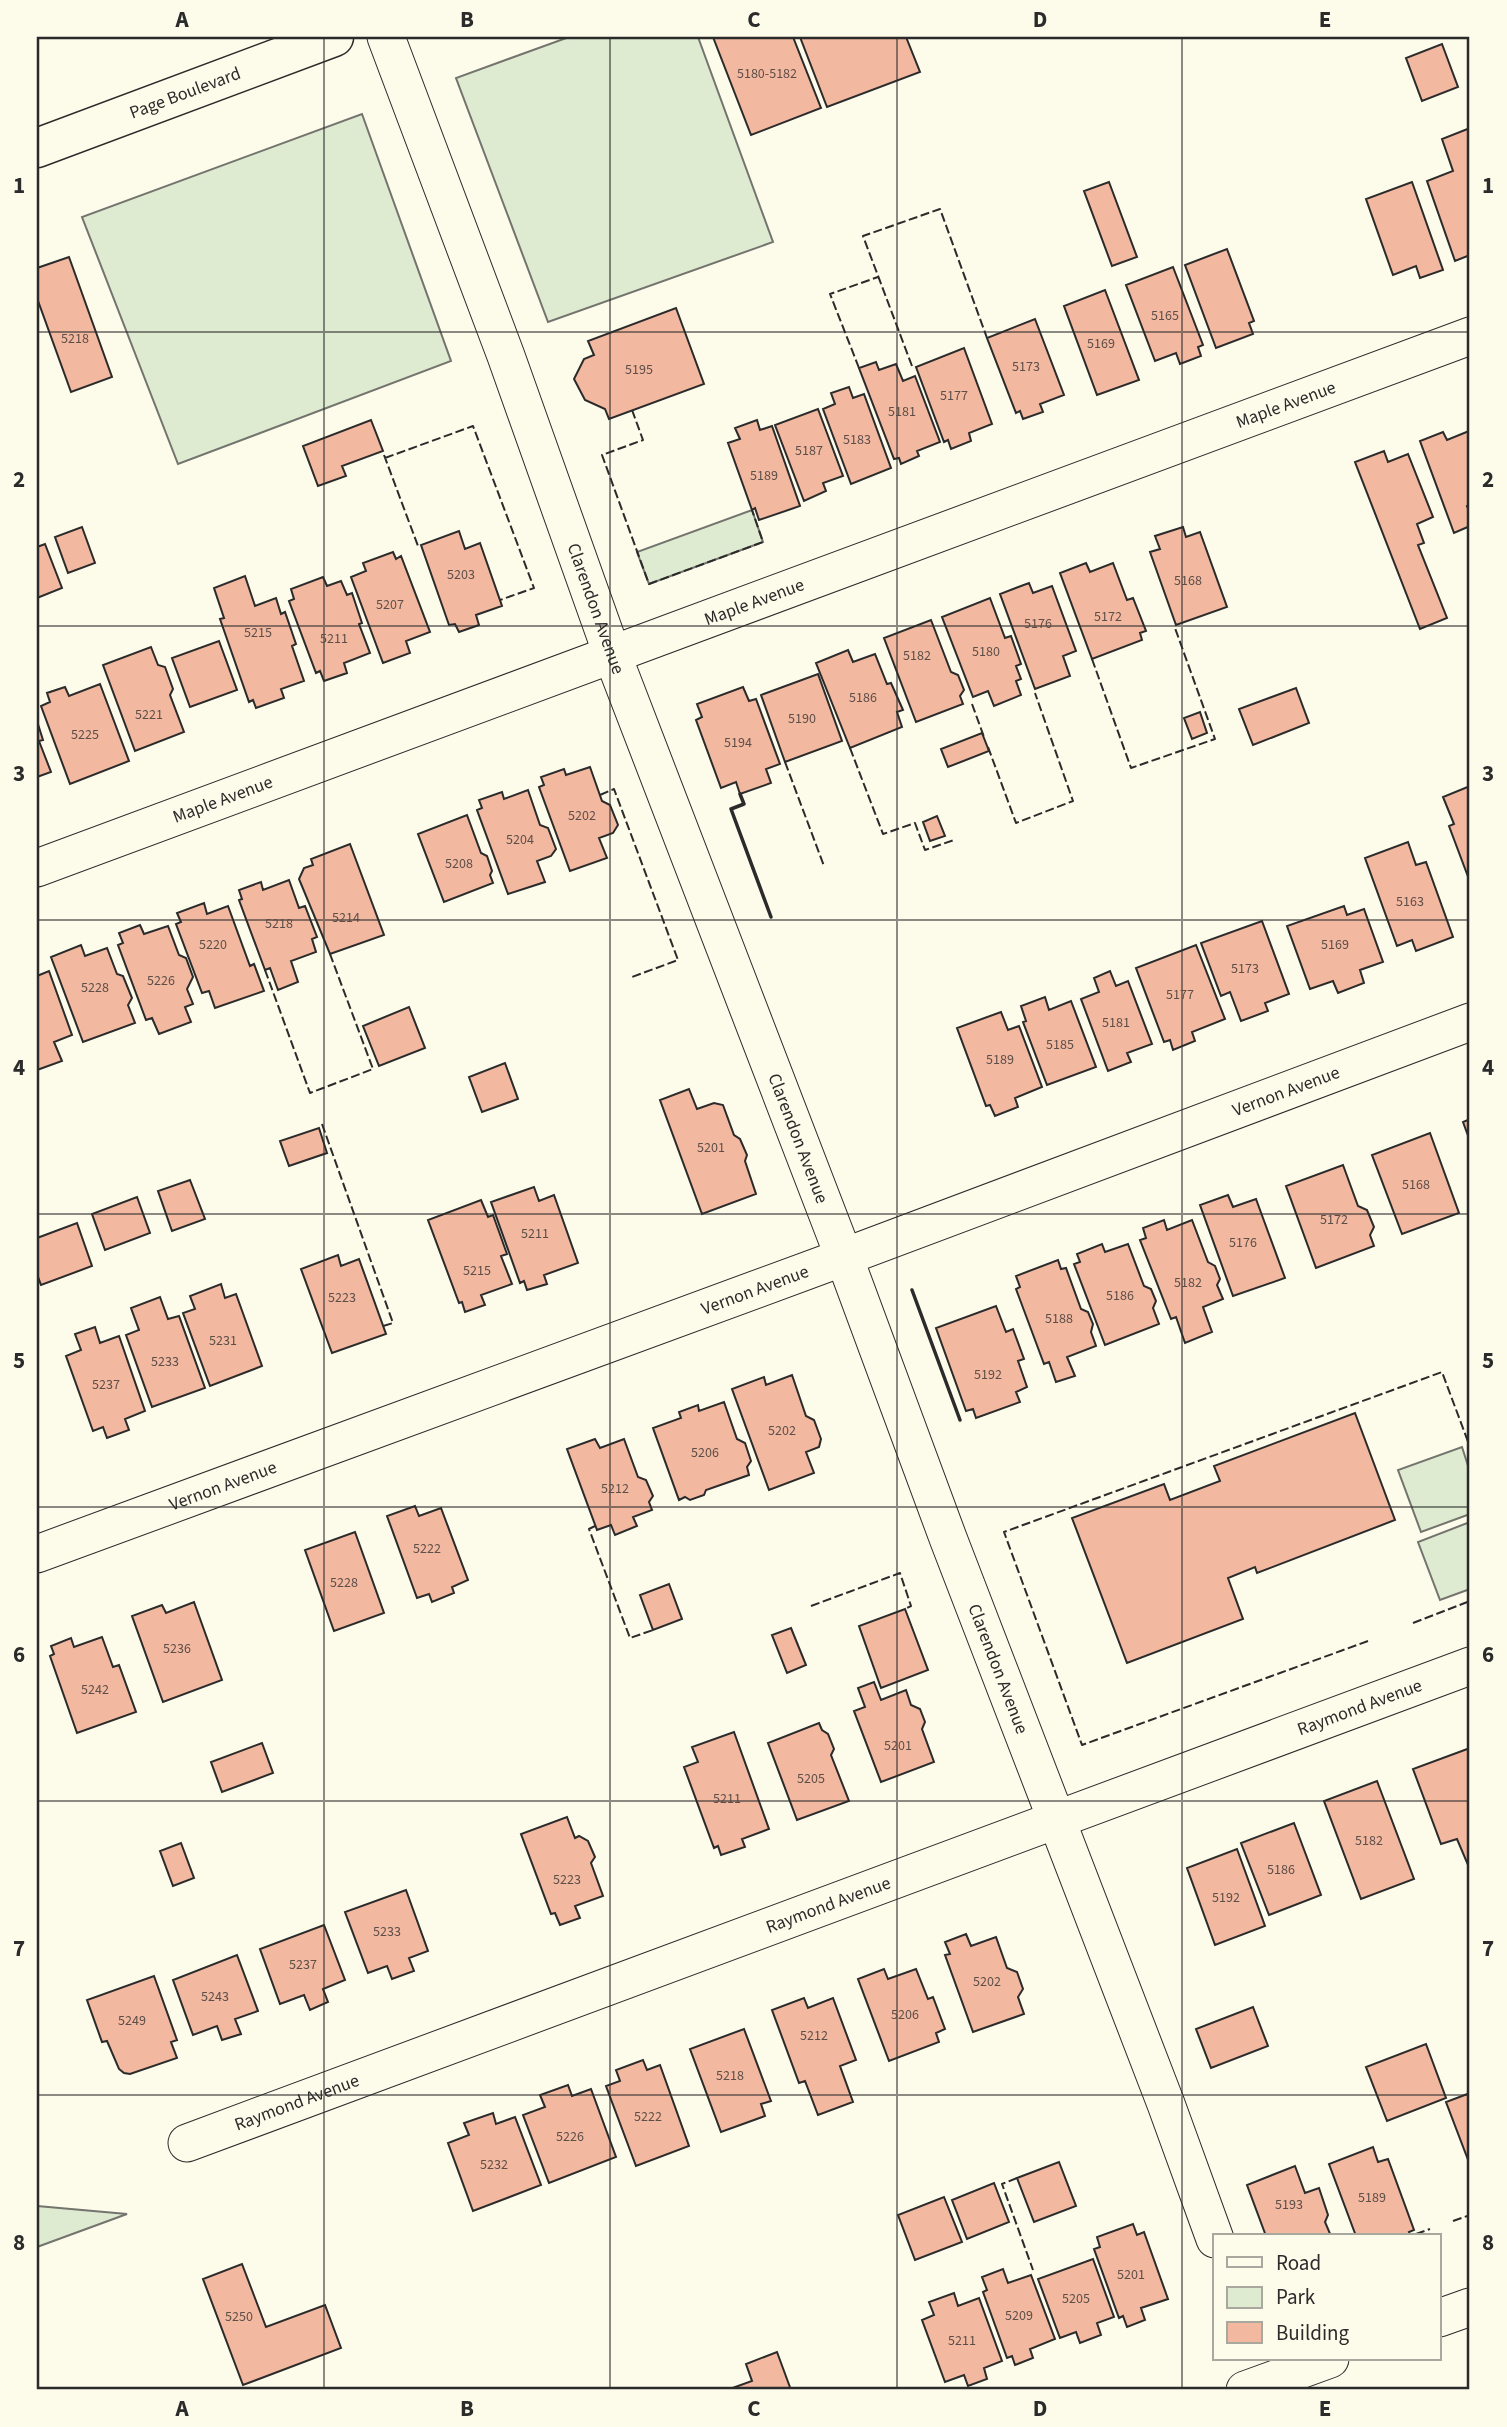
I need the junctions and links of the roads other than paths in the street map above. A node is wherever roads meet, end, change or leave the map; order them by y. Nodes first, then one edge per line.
1 (334, 37) edge
2 (386, 37) edge
3 (37, 148) edge
4 (1470, 336) edge
5 (612, 654) junction
6 (37, 869) edge
7 (1470, 1022) edge
8 (844, 1257) junction
9 (37, 1554) edge
10 (1470, 1666) edge
11 (1057, 1819) junction
12 (187, 2143) dead end
13 (1213, 2234) edge
14 (1470, 2307) edge
15 (1440, 2318) edge
16 (1326, 2360) edge
17 (1260, 2380) edge

1 - 3 main road, Page Boulevard
2 - 5 street, Clarendon Avenue
4 - 5 street, Maple Avenue
5 - 6 street, Maple Avenue
5 - 8 street, Clarendon Avenue
7 - 8 street, Vernon Avenue
8 - 9 street, Vernon Avenue
8 - 11 street, Clarendon Avenue
10 - 11 street, Raymond Avenue
11 - 12 street, Raymond Avenue
11 - 13 street, Clarendon Avenue
14 - 15 street
16 - 17 street

